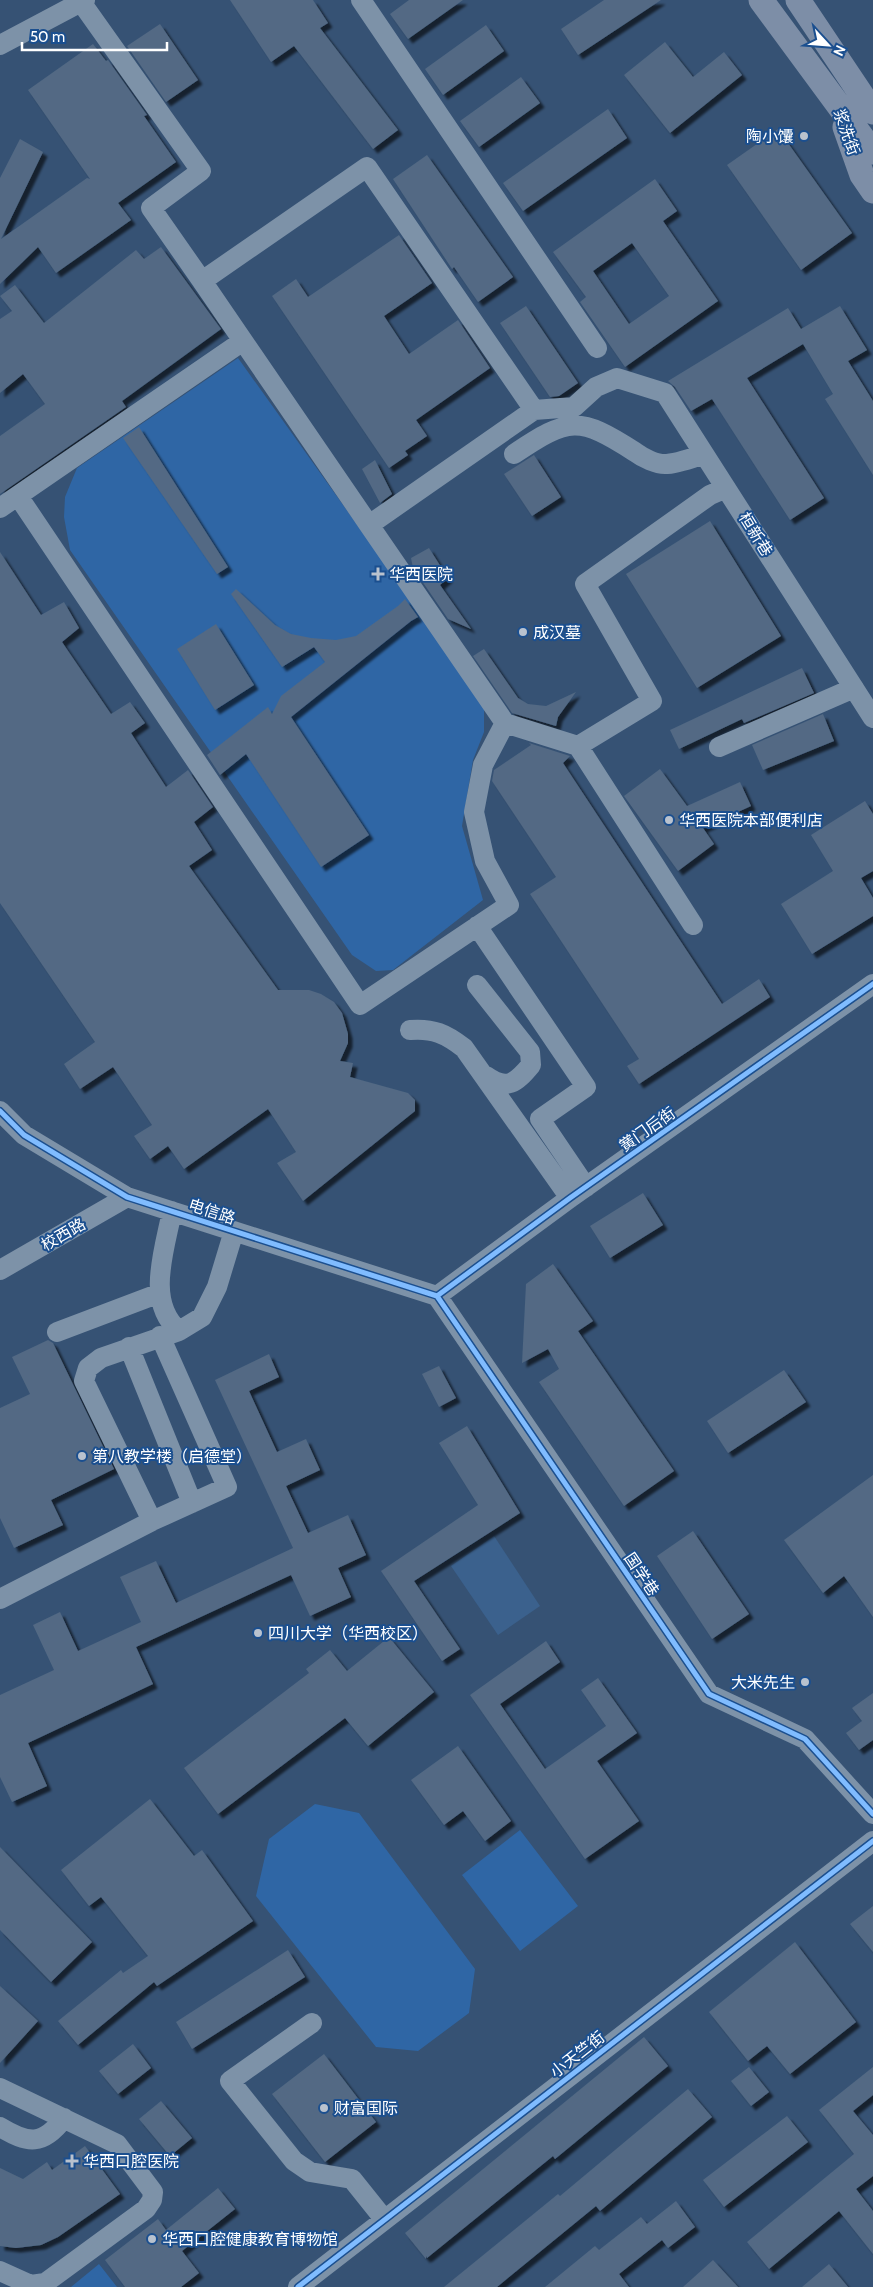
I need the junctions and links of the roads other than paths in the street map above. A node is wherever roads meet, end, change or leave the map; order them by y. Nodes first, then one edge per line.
1 (361, 0) edge
2 (761, 0) edge
3 (798, 0) edge
4 (83, 1) edge
5 (0, 45) edge
6 (851, 77) junction
7 (873, 97) edge
8 (834, 99) junction
9 (873, 112) edge
10 (873, 152) edge
11 (873, 191) edge
12 (202, 281) junction
13 (243, 341) junction
14 (597, 348) dead end
15 (534, 410) junction
16 (514, 454) dead end
17 (704, 454) junction
18 (726, 488) junction
19 (18, 496) junction
20 (0, 508) edge
21 (369, 525) junction
22 (854, 688) junction
23 (873, 718) edge
24 (505, 723) junction
25 (578, 746) junction
26 (719, 747) dead end
27 (693, 924) dead end
28 (477, 926) junction
29 (873, 984) edge
30 (477, 985) dead end
31 (410, 1030) dead end
32 (486, 1076) junction
33 (0, 1111) edge
34 (586, 1187) junction
35 (127, 1197) junction
36 (570, 1198) junction
37 (172, 1211) junction
38 (234, 1231) junction
39 (0, 1270) edge
40 (160, 1293) junction
41 (437, 1296) junction
42 (57, 1332) dead end
43 (169, 1333) junction
44 (129, 1347) junction
45 (192, 1503) junction
46 (152, 1521) junction
47 (0, 1599) edge
48 (873, 1814) edge
49 (873, 1841) edge
50 (312, 2023) dead end
51 (0, 2088) edge
52 (64, 2118) junction
53 (0, 2127) edge
54 (384, 2219) junction
55 (3, 2278) edge
56 (30, 2286) edge
57 (298, 2287) edge

1 - 14 street
2 - 8 main road, 浆洗街
3 - 6 main road, 浆洗街
4 - 5 street
4 - 12 street
6 - 7 main road
6 - 9 main road, 浆洗街
8 - 10 main road, 浆洗街
8 - 11 main road, 浆洗街
12 - 13 street
12 - 15 street
13 - 19 street
13 - 21 street
15 - 17 street, 桓新巷
15 - 21 street
16 - 17 street
17 - 18 street, 桓新巷
18 - 22 street, 桓新巷
18 - 25 street
19 - 20 street
19 - 28 street
21 - 24 street
22 - 23 street, 桓新巷
22 - 26 street
24 - 25 street
24 - 28 street
25 - 27 street
28 - 34 street
29 - 34 street, 黉门后街
30 - 32 street
31 - 32 street
32 - 36 street
33 - 35 street, 电信路
34 - 36 street, 黉门后街
35 - 37 street, 电信路
35 - 39 street, 校西路
36 - 41 street, 黉门后街
37 - 38 street, 电信路
37 - 40 street
38 - 41 street, 电信路
38 - 43 street
40 - 42 street
40 - 43 street
41 - 48 street, 国学巷
43 - 44 street
43 - 45 street
44 - 45 street
44 - 46 street
45 - 46 street
46 - 47 street
49 - 54 street, 小天竺街
50 - 54 street
51 - 52 street
52 - 53 street
52 - 56 street
54 - 57 street, 小天竺街
55 - 56 street

